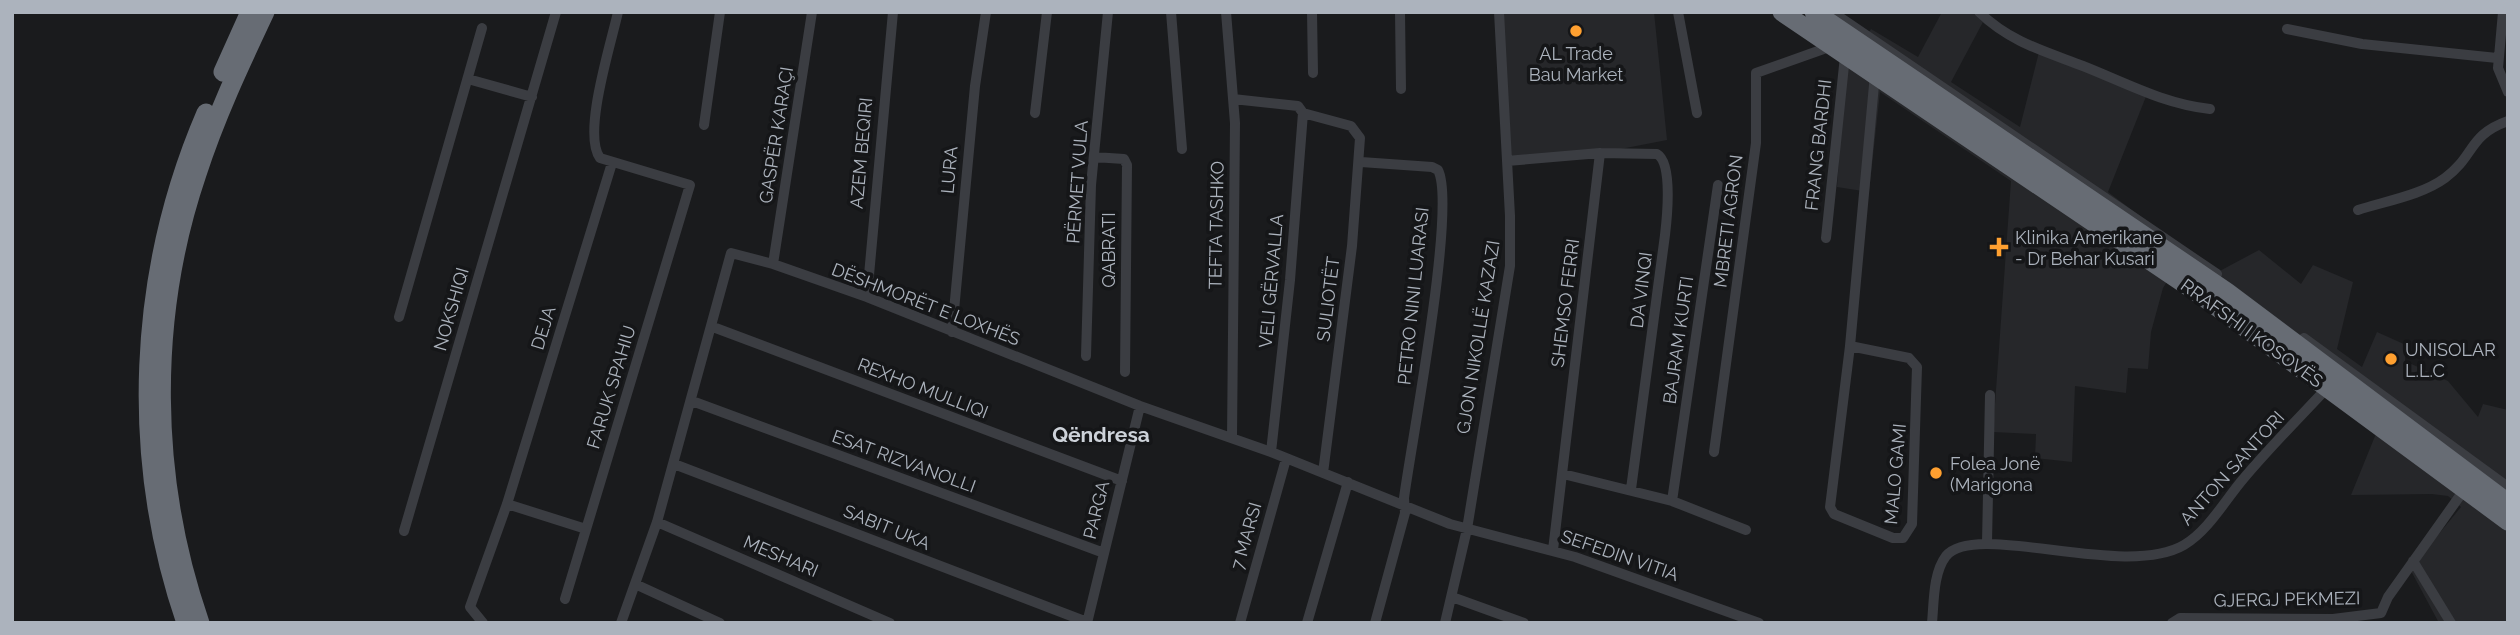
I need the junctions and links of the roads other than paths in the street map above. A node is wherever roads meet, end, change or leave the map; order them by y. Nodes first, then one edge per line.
1 (250, 12) edge
2 (265, 12) edge
3 (556, 12) edge
4 (618, 12) edge
5 (720, 12) edge
6 (812, 12) edge
7 (893, 12) edge
8 (985, 12) edge
9 (1047, 12) edge
10 (1108, 12) edge
11 (1171, 12) edge
12 (1226, 12) edge
13 (1312, 12) edge
14 (1400, 12) edge
15 (1499, 12) edge
16 (1678, 12) edge
17 (1782, 12) edge
18 (1814, 12) edge
19 (1832, 12) edge
20 (1979, 12) edge
21 (2503, 12) edge
22 (482, 28) dead end
23 (2287, 29) dead end
24 (1839, 51) junction
25 (2497, 58) junction
26 (1313, 73) dead end
27 (1875, 74) junction
28 (468, 79) junction
29 (1401, 89) dead end
30 (2508, 92) edge
31 (532, 97) junction
32 (1233, 99) junction
33 (2210, 108) dead end
34 (1035, 113) dead end
35 (1303, 113) junction
36 (1698, 113) dead end
37 (2508, 121) edge
38 (704, 125) dead end
39 (1182, 149) dead end
40 (1600, 153) junction
41 (1094, 158) junction
42 (1507, 161) junction
43 (1361, 162) junction
44 (612, 163) junction
45 (1718, 186) dead end
46 (2358, 210) dead end
47 (1826, 238) dead end
48 (773, 264) junction
49 (866, 297) junction
50 (399, 317) dead end
51 (713, 327) junction
52 (952, 332) junction
53 (1850, 346) junction
54 (1086, 356) dead end
55 (1125, 372) dead end
56 (2327, 388) junction
57 (1990, 395) dead end
58 (692, 401) junction
59 (1140, 406) junction
60 (1232, 438) junction
61 (1270, 452) junction
62 (1714, 452) dead end
63 (1286, 459) junction
64 (674, 464) junction
65 (1323, 473) junction
66 (1563, 474) junction
67 (1122, 481) junction
68 (1348, 482) junction
69 (2508, 487) edge
70 (1631, 489) junction
71 (2464, 489) junction
72 (1672, 501) junction
73 (2508, 503) edge
74 (507, 504) junction
75 (1405, 505) junction
76 (2508, 521) edge
77 (657, 522) junction
78 (586, 529) junction
79 (1468, 529) junction
80 (1746, 530) dead end
81 (404, 531) dead end
82 (1987, 543) junction
83 (1553, 550) junction
84 (1104, 553) junction
85 (2413, 561) junction
86 (635, 584) junction
87 (1452, 597) junction
88 (565, 600) dead end
89 (2383, 618) edge
90 (186, 623) edge
91 (200, 623) edge
92 (483, 623) edge
93 (621, 623) edge
94 (720, 623) edge
95 (890, 623) edge
96 (1087, 623) edge
97 (1240, 623) edge
98 (1307, 623) edge
99 (1375, 623) edge
100 (1445, 623) edge
101 (1524, 623) edge
102 (1759, 623) edge
103 (1932, 623) edge
104 (2172, 623) edge
105 (2451, 623) edge

1 - 90 highway
2 - 91 highway
3 - 31 street, NOKSHIQI
4 - 44 street
5 - 38 street
6 - 48 street, GASPËR KARAÇI
7 - 49 street, AZEM BEQIRI
8 - 52 street, LURA
9 - 34 street
10 - 41 street, PËRMET VULA
11 - 39 street
12 - 32 street, TEFTA TASHKO
13 - 26 street
14 - 29 street
15 - 42 street, GJON NIKOLLË KAZAZI
16 - 36 street
17 - 24 highway, RRAFSHI I KOSOVËS
18 - 73 highway, RRAFSHI I KOSOVËS
19 - 69 street, RRAFSHI I KOSOVËS
20 - 33 street
21 - 25 street
22 - 28 street
23 - 25 street
24 - 27 highway, RRAFSHI I KOSOVËS
24 - 47 street, FRANG BARDHI
24 - 62 street, MBRETI AGRON
25 - 30 street
27 - 53 street, MALO GAMI
27 - 56 highway, RRAFSHI I KOSOVËS
28 - 31 street
28 - 50 street
31 - 81 street, NOKSHIQI
32 - 35 street
32 - 60 street, TEFTA TASHKO
35 - 43 street, SULIOTËT
35 - 61 street, VELI GËRVALLA
37 - 46 street
40 - 42 street
40 - 66 street, SHEMSO FERRI
40 - 70 street, DA VINQI
41 - 54 street, PËRMET VULA
41 - 55 street, QABRATI
42 - 79 street, GJON NIKOLLË KAZAZI
43 - 65 street, SULIOTËT
43 - 75 street, PETRO NINI LUARASI
44 - 74 street, DEJA
44 - 78 street, FARUK SPAHIU
45 - 72 street, BAJRAM KURTI
48 - 49 street, DËSHMORËT E LOXHËS
48 - 51 street, DËSHMORËT E LOXHËS
49 - 52 street, DËSHMORËT E LOXHËS
51 - 58 street, DËSHMORËT E LOXHËS
51 - 67 street, REXHO MULLIQI
52 - 59 street, DËSHMORËT E LOXHËS
53 - 53 street, MALO GAMI
56 - 71 highway, RRAFSHI I KOSOVËS
56 - 82 street, ANTON SANTORI
57 - 82 street
58 - 64 street, DËSHMORËT E LOXHËS
58 - 84 street, ESAT RIZVANOLLI
59 - 60 street, DËSHMORËT E LOXHËS
59 - 67 street, PARGA
60 - 61 street, DËSHMORËT E LOXHËS
61 - 63 street, DËSHMORËT E LOXHËS
63 - 65 street, DËSHMORËT E LOXHËS
63 - 97 street, 7 MARSI
64 - 77 street, DËSHMORËT E LOXHËS
64 - 96 street, SABIT UKA
65 - 68 street, DËSHMORËT E LOXHËS
66 - 70 street
66 - 83 street, SHEMSO FERRI
67 - 84 street, PARGA
68 - 75 street, DËSHMORËT E LOXHËS
68 - 98 street
70 - 72 street
71 - 76 highway, RRAFSHI I KOSOVËS
71 - 85 street, GJERGJ PEKMEZI
72 - 80 street
74 - 78 street
74 - 92 street, DEJA
75 - 79 street, DËSHMORËT E LOXHËS
75 - 99 street, PETRO NINI LUARASI
77 - 86 street, DËSHMORËT E LOXHËS
77 - 95 street, MESHARI
78 - 88 street, FARUK SPAHIU
79 - 83 street, SEFEDIN VITIA
79 - 87 street, GJON NIKOLLË KAZAZI
82 - 103 street, ANTON SANTORI
83 - 102 street, SEFEDIN VITIA
84 - 96 street, PARGA
85 - 89 street, GJERGJ PEKMEZI
85 - 105 street
86 - 93 street, DËSHMORËT E LOXHËS
86 - 94 street
87 - 100 street, GJON NIKOLLË KAZAZI
87 - 101 street
89 - 104 street, GJERGJ PEKMEZI

